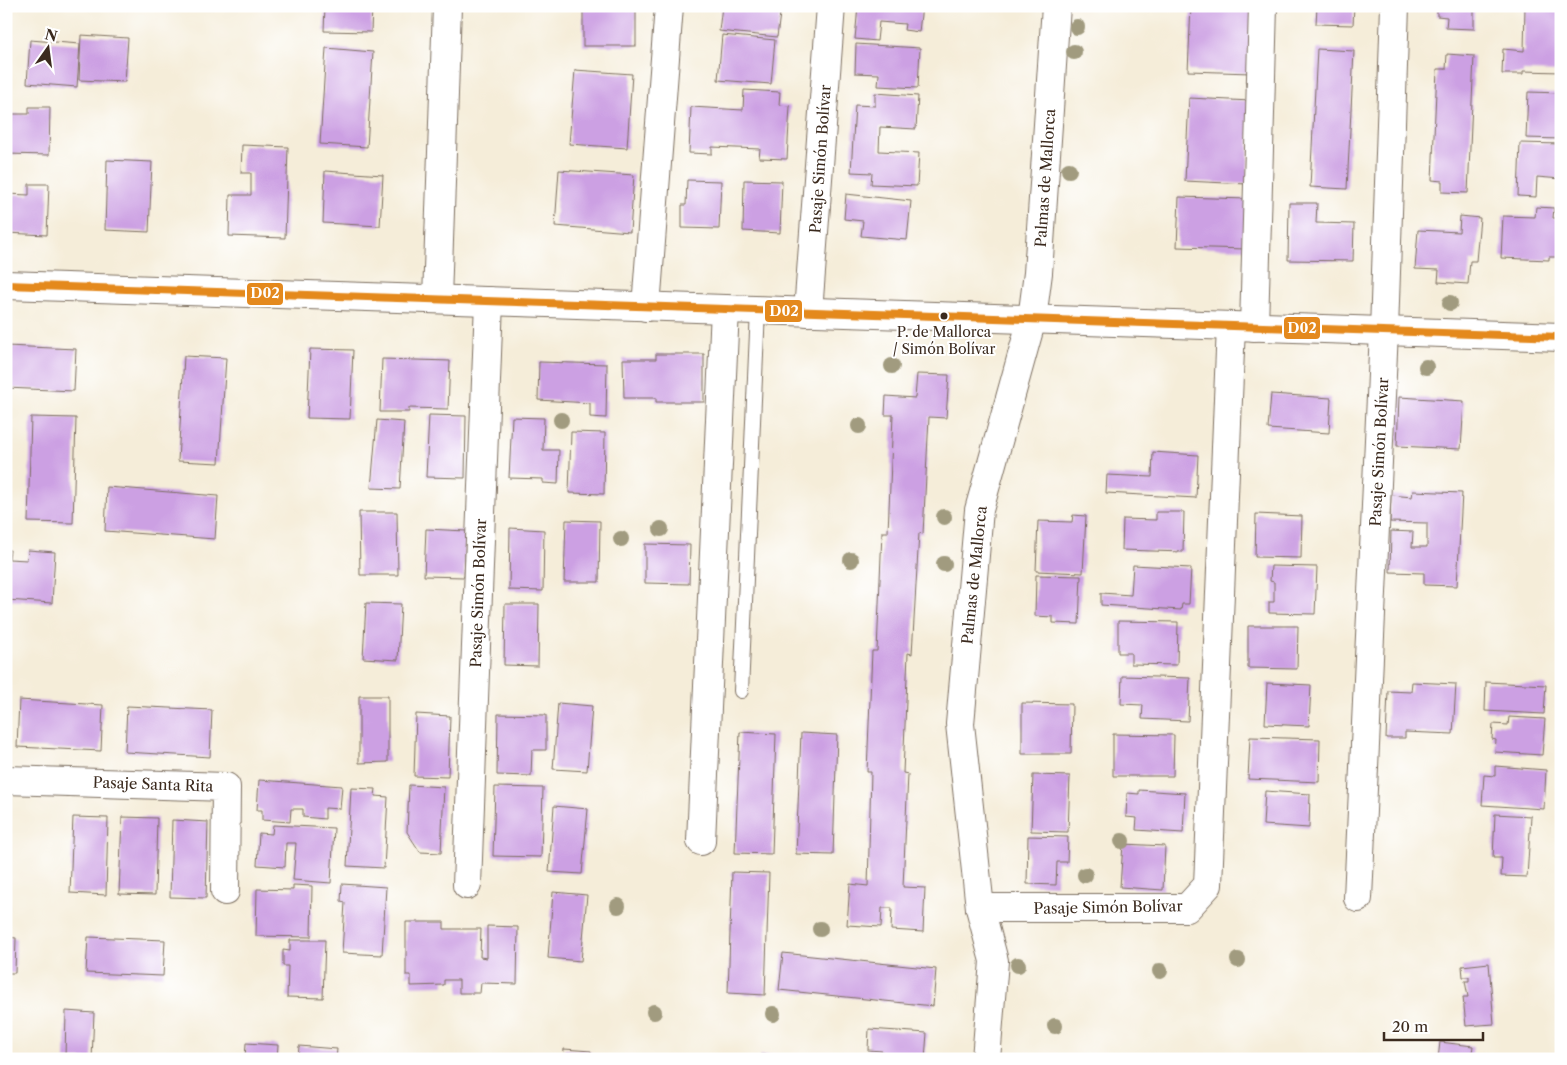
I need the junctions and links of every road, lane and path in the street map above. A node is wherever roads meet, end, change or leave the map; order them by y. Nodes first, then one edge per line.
1 (448, 6) edge
2 (669, 6) edge
3 (831, 6) edge
4 (1056, 6) edge
5 (1262, 6) edge
6 (1395, 6) edge
7 (6, 285) edge
8 (437, 299) junction
9 (489, 301) junction
10 (646, 307) junction
11 (725, 309) junction
12 (758, 310) junction
13 (808, 312) junction
14 (1032, 319) junction
15 (1242, 327) junction
16 (1384, 331) junction
17 (1561, 337) edge
18 (740, 691) dead end
19 (6, 780) edge
20 (701, 841) dead end
21 (467, 885) dead end
22 (225, 891) dead end
23 (1358, 898) dead end
24 (980, 908) junction
25 (986, 1059) edge

1 - 8 street
2 - 10 street
3 - 13 street, Pasaje Simón Bolívar
4 - 14 street, Palmas de Mallorca
5 - 15 street, Pasaje Simón Bolívar
6 - 16 street, Pasaje Simón Bolívar
7 - 8 street
8 - 9 street
9 - 10 street
9 - 21 street, Pasaje Simón Bolívar
10 - 11 street
11 - 12 street
11 - 20 street
12 - 13 street
12 - 18 lane
13 - 14 street
14 - 15 street
14 - 24 street, Palmas de Mallorca
15 - 16 street
15 - 24 street, Pasaje Simón Bolívar
16 - 17 street
16 - 23 street, Pasaje Simón Bolívar
19 - 22 street, Pasaje Santa Rita
24 - 25 street, Palmas de Mallorca

